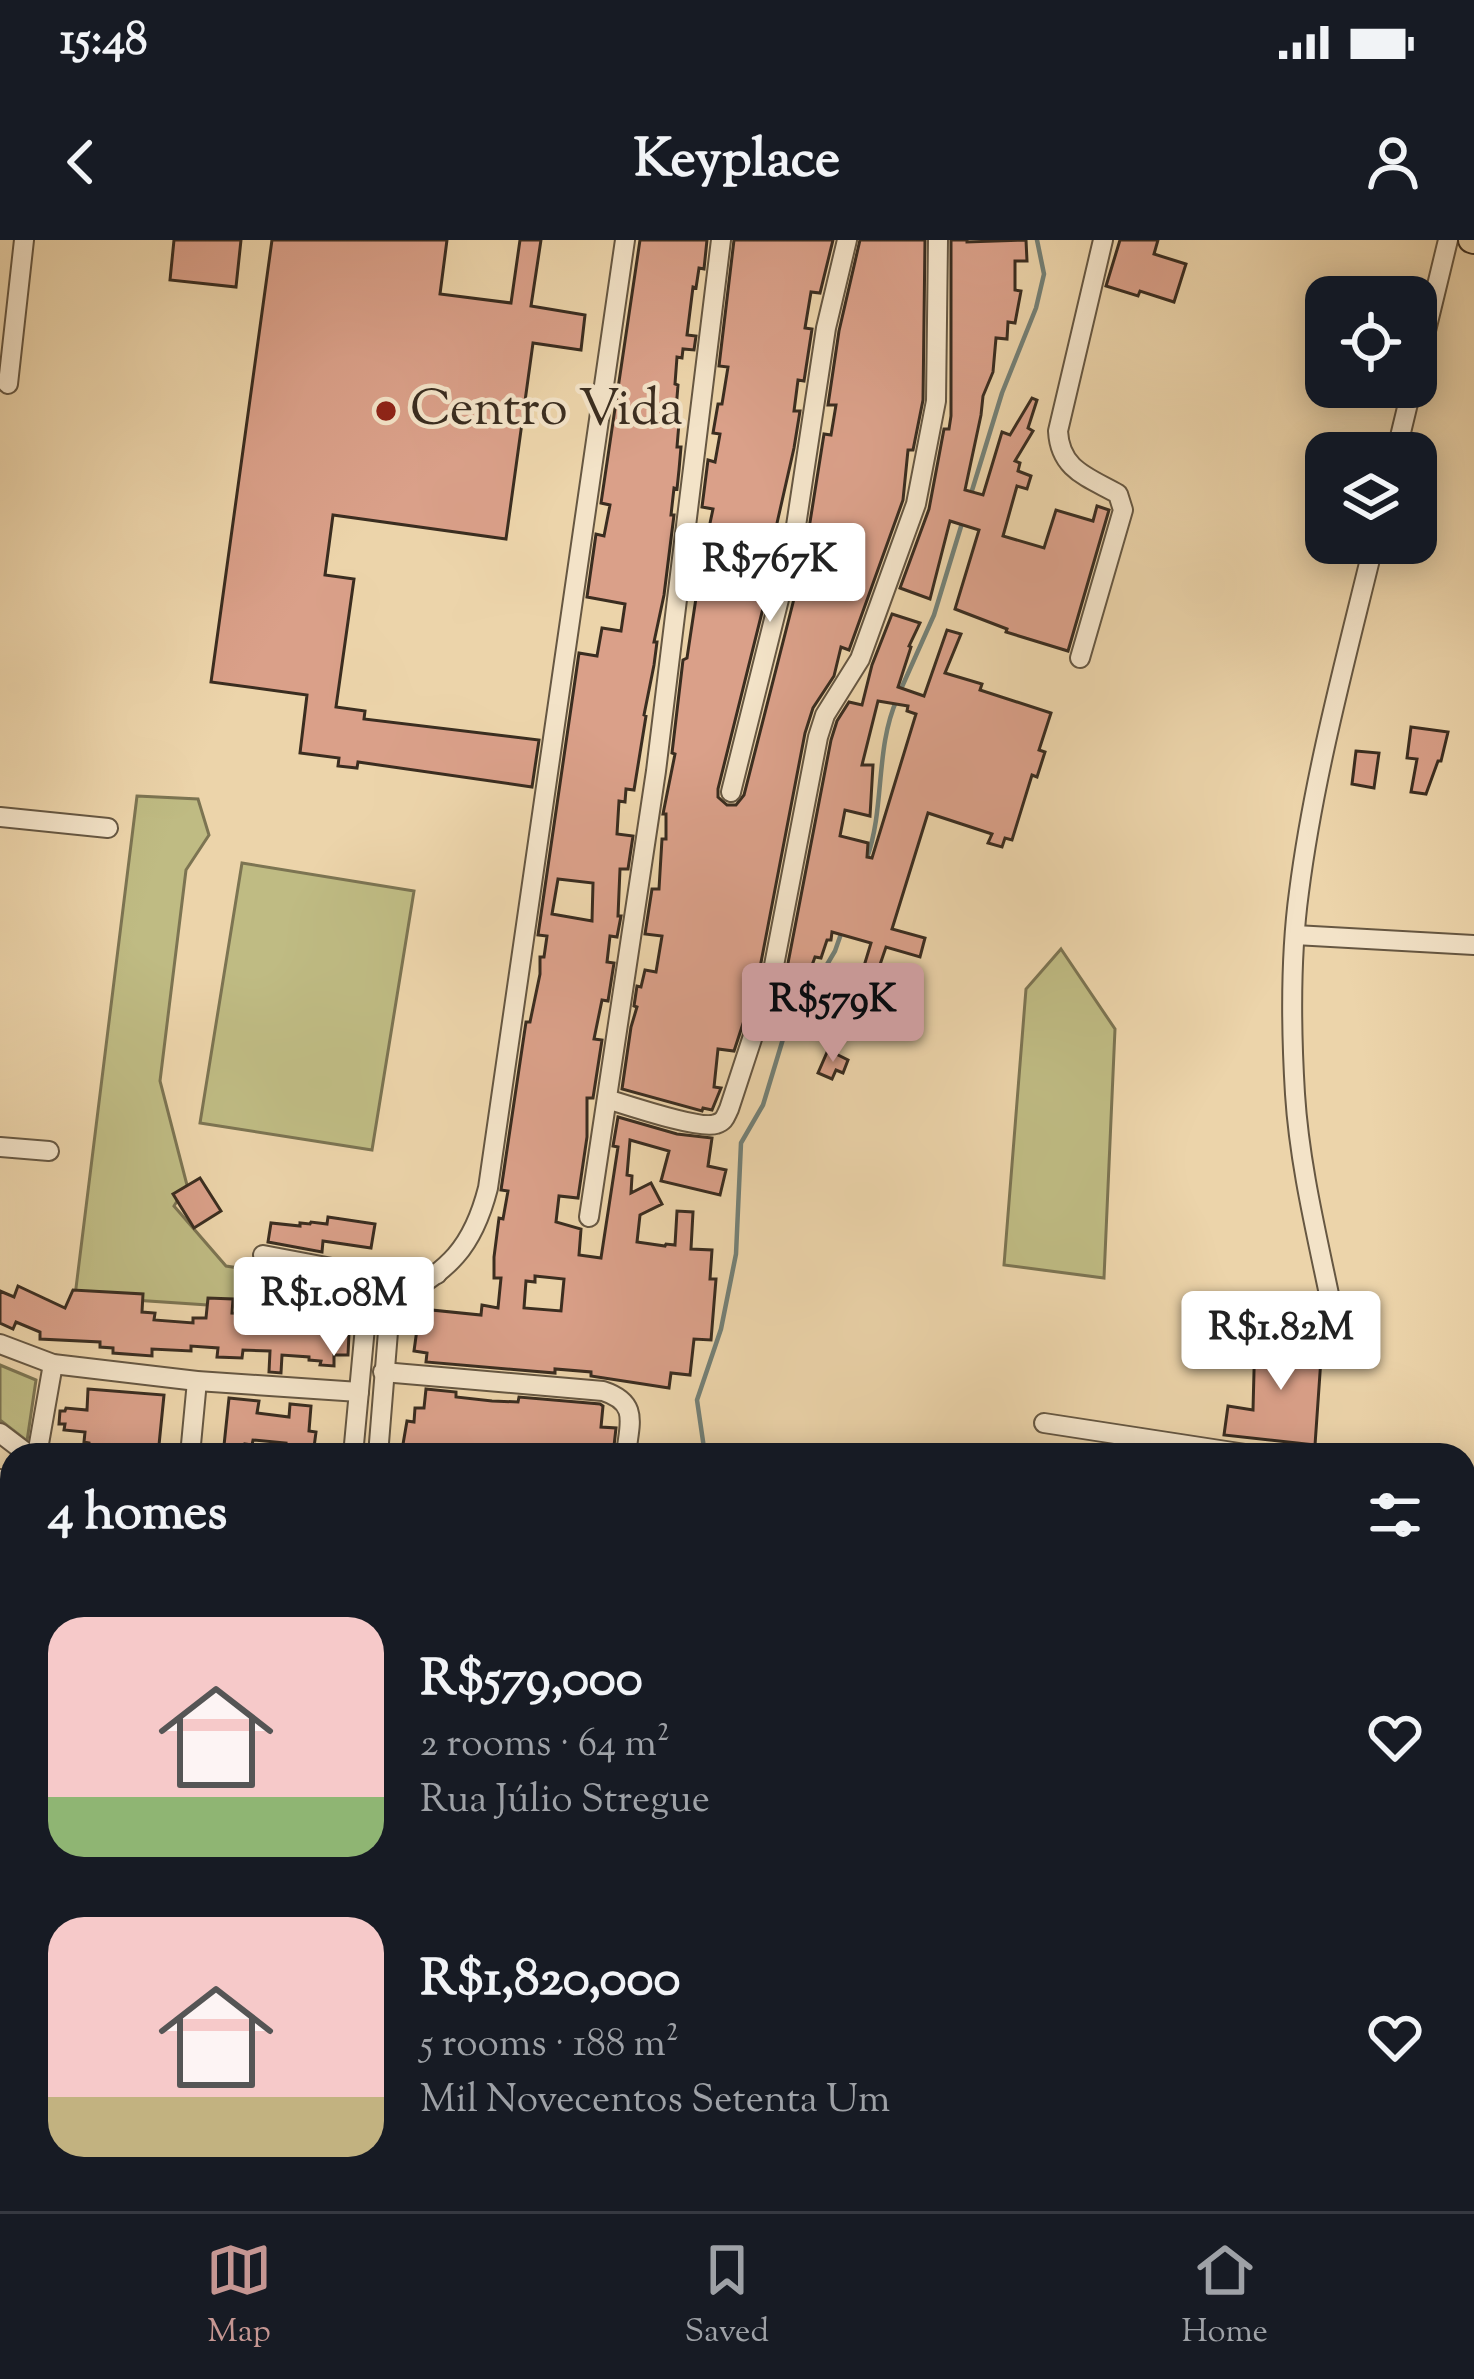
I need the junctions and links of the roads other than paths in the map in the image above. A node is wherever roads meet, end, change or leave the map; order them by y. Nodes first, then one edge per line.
1 (24, 240) edge
2 (625, 240) edge
3 (721, 240) edge
4 (847, 240) edge
5 (938, 240) edge
6 (1102, 240) edge
7 (1448, 240) edge
8 (1437, 287) edge
9 (8, 384) dead end
10 (1369, 564) edge
11 (1080, 658) dead end
12 (731, 792) dead end
13 (0, 817) edge
14 (108, 829) dead end
15 (1295, 935) junction
16 (1474, 945) edge
17 (607, 1100) junction
18 (0, 1147) edge
19 (49, 1151) dead end
20 (590, 1217) dead end
21 (263, 1255) dead end
22 (437, 1274) junction
23 (390, 1307) junction
24 (1336, 1329) dead end
25 (0, 1344) edge
26 (53, 1364) junction
27 (383, 1372) junction
28 (197, 1382) junction
29 (358, 1392) junction
30 (1045, 1424) dead end
31 (36, 1443) edge
32 (191, 1443) edge
33 (354, 1443) edge
34 (379, 1443) edge
35 (627, 1443) edge
36 (1172, 1443) edge

1 - 9 street
2 - 22 street
3 - 17 street
4 - 12 street
5 - 17 street
6 - 11 street
7 - 8 street
10 - 15 street
13 - 14 street
15 - 16 street
15 - 24 street
17 - 20 street
18 - 19 street
21 - 22 street
22 - 23 street
23 - 27 street
23 - 29 street
25 - 26 street
26 - 28 street
26 - 31 street
27 - 34 street
27 - 35 street
28 - 29 street
28 - 32 street
29 - 33 street
30 - 36 street

